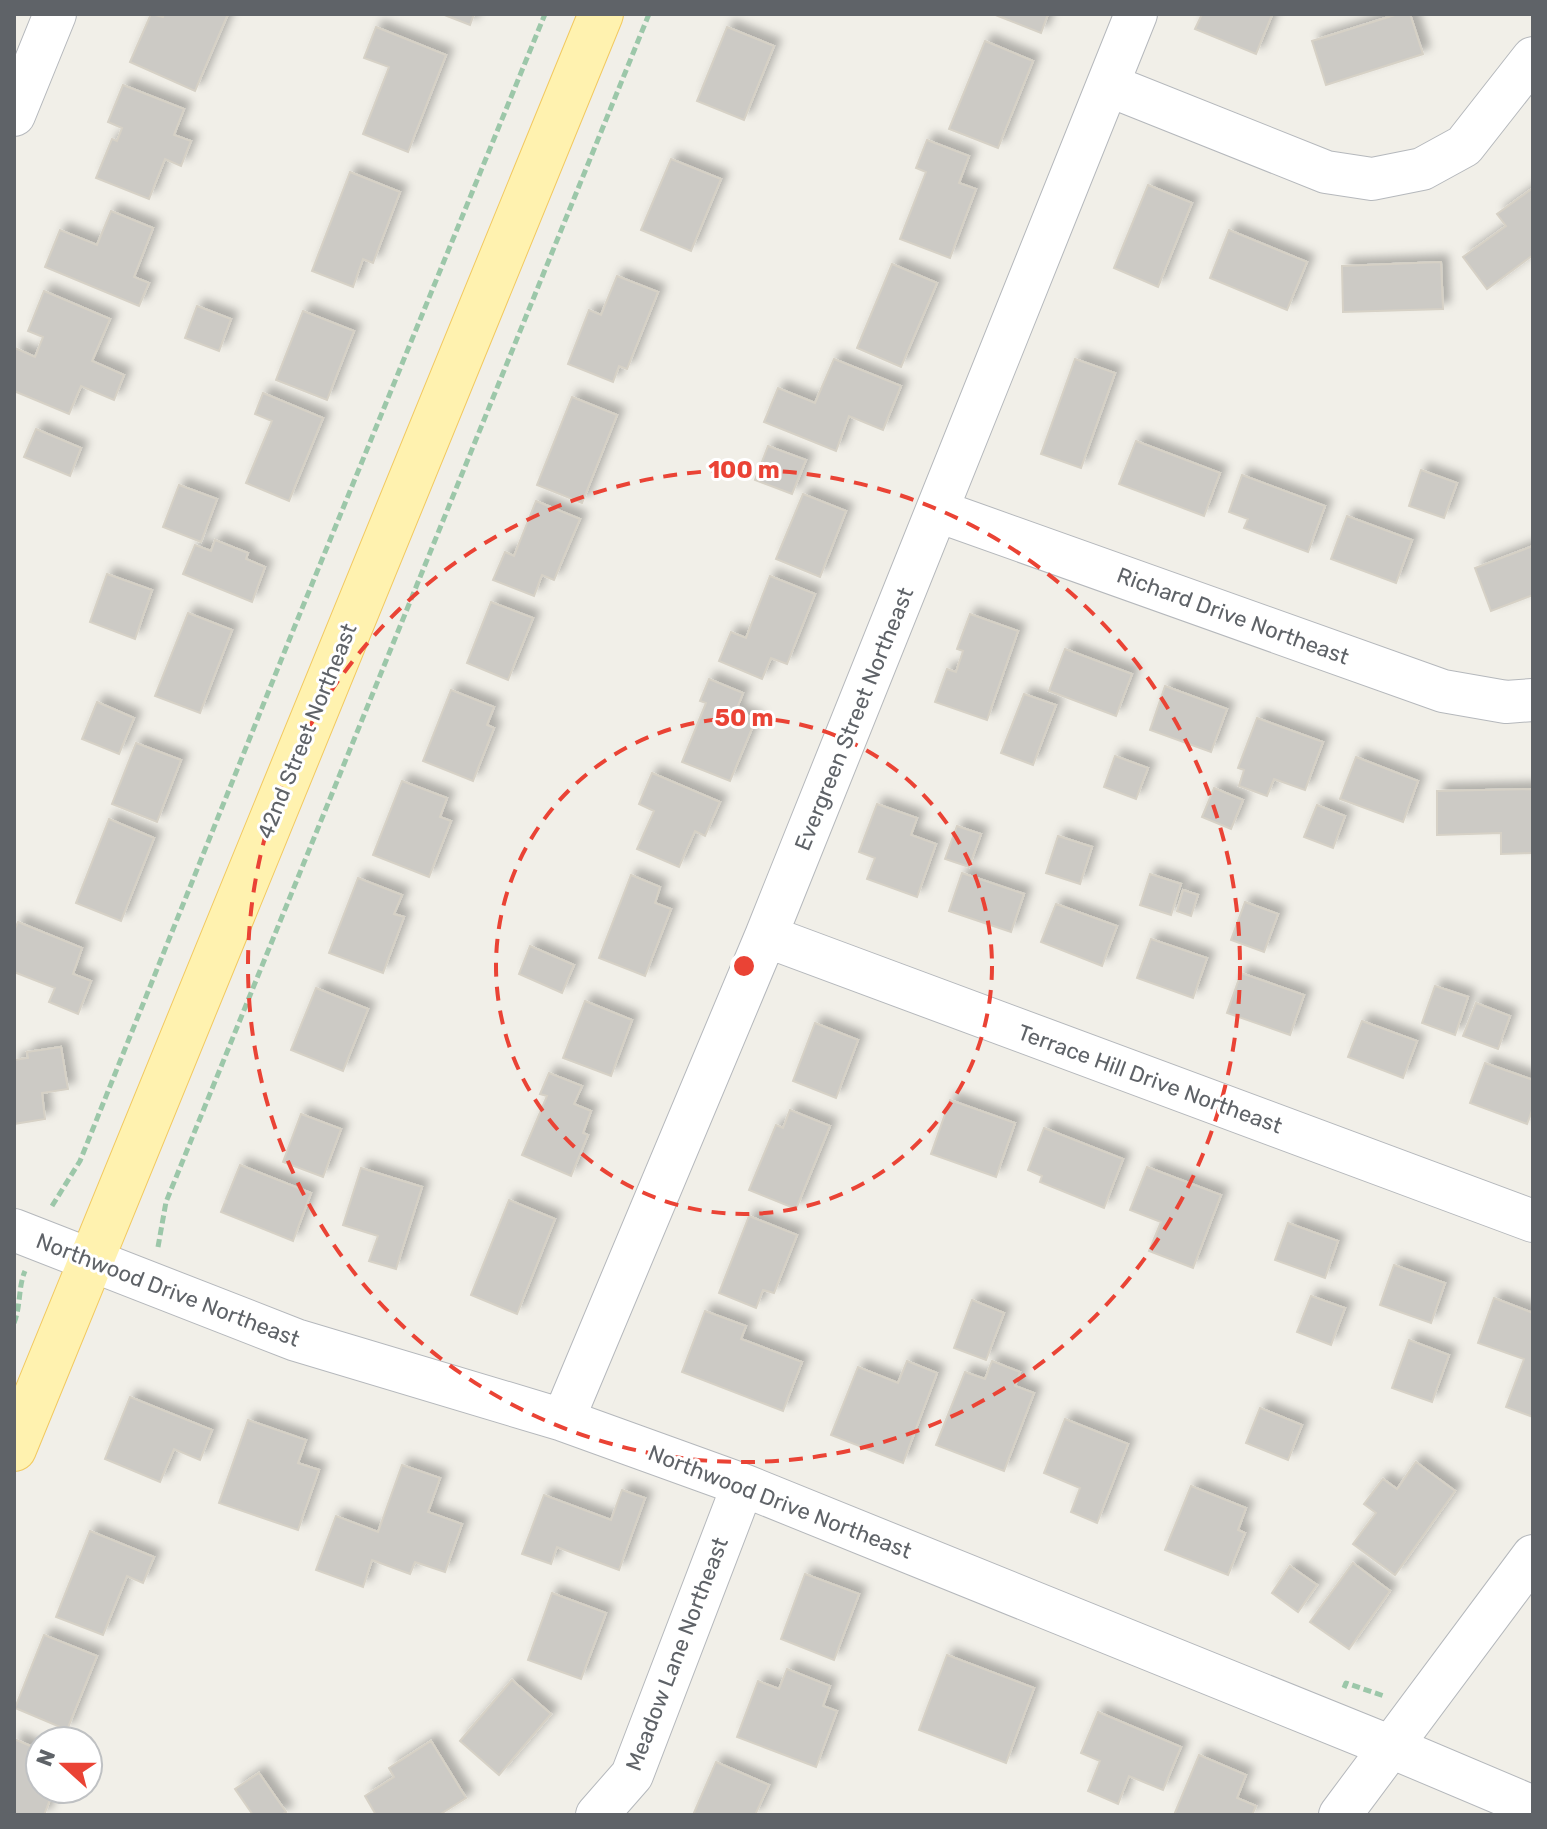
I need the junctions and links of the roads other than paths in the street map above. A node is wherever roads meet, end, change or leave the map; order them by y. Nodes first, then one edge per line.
1 (55, 14) edge
2 (601, 14) edge
3 (1136, 14) edge
4 (1533, 58) edge
5 (1108, 85) junction
6 (14, 115) edge
7 (938, 511) junction
8 (1533, 700) edge
9 (766, 936) junction
10 (1533, 1221) edge
11 (20, 1248) edge
12 (90, 1260) junction
13 (563, 1420) junction
14 (14, 1449) edge
15 (743, 1485) junction
16 (1533, 1556) edge
17 (1391, 1747) junction
18 (1533, 1807) edge
19 (597, 1815) edge
20 (1340, 1815) edge

1 - 6 street
2 - 12 main road, 42nd Street Northeast
3 - 5 street, Evergreen Street Northeast
4 - 5 street
5 - 7 street, Evergreen Street Northeast
7 - 8 street, Richard Drive Northeast
7 - 9 street, Evergreen Street Northeast
9 - 10 street, Terrace Hill Drive Northeast
9 - 13 street, Evergreen Street Northeast
11 - 12 street, Northwood Drive Northeast
12 - 13 street, Northwood Drive Northeast
12 - 14 main road, 42nd Street Northeast
13 - 15 street, Northwood Drive Northeast
15 - 17 street, Northwood Drive Northeast
15 - 19 street, Meadow Lane Northeast
16 - 17 street
17 - 18 street, Northwood Drive Northeast
17 - 20 street

